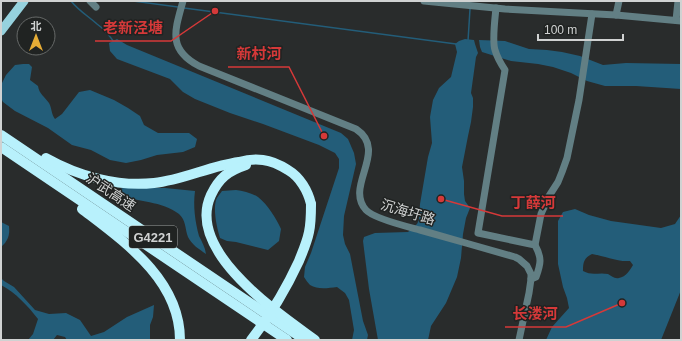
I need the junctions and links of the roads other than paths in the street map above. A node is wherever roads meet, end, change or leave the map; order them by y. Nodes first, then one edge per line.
1 (18, 1) edge
2 (24, 1) edge
3 (90, 1) edge
4 (183, 1) edge
5 (424, 1) edge
6 (619, 1) edge
7 (678, 1) edge
8 (96, 7) dead end
9 (496, 8) junction
10 (592, 14) junction
11 (616, 15) junction
12 (678, 20) edge
13 (1, 22) edge
14 (1, 31) edge
15 (1, 129) edge
16 (1, 135) edge
17 (1, 147) edge
18 (308, 205) junction
19 (535, 245) junction
20 (531, 279) junction
21 (180, 340) edge
22 (245, 340) edge
23 (251, 340) edge
24 (287, 340) edge
25 (305, 340) edge
26 (315, 340) edge
27 (519, 340) edge

1 - 13 main road
2 - 14 main road
3 - 8 street
4 - 20 street, 沉海圩路
5 - 9 street
6 - 11 street
7 - 12 street
9 - 10 street
9 - 19 street
10 - 11 street
10 - 19 street
11 - 12 street
15 - 18 highway
16 - 25 highway, 沪武高速 / G4221
17 - 21 highway
17 - 24 highway, 沪武高速 / G4221
18 - 22 highway
18 - 23 highway, bridge
18 - 26 highway
19 - 20 street
20 - 27 street

